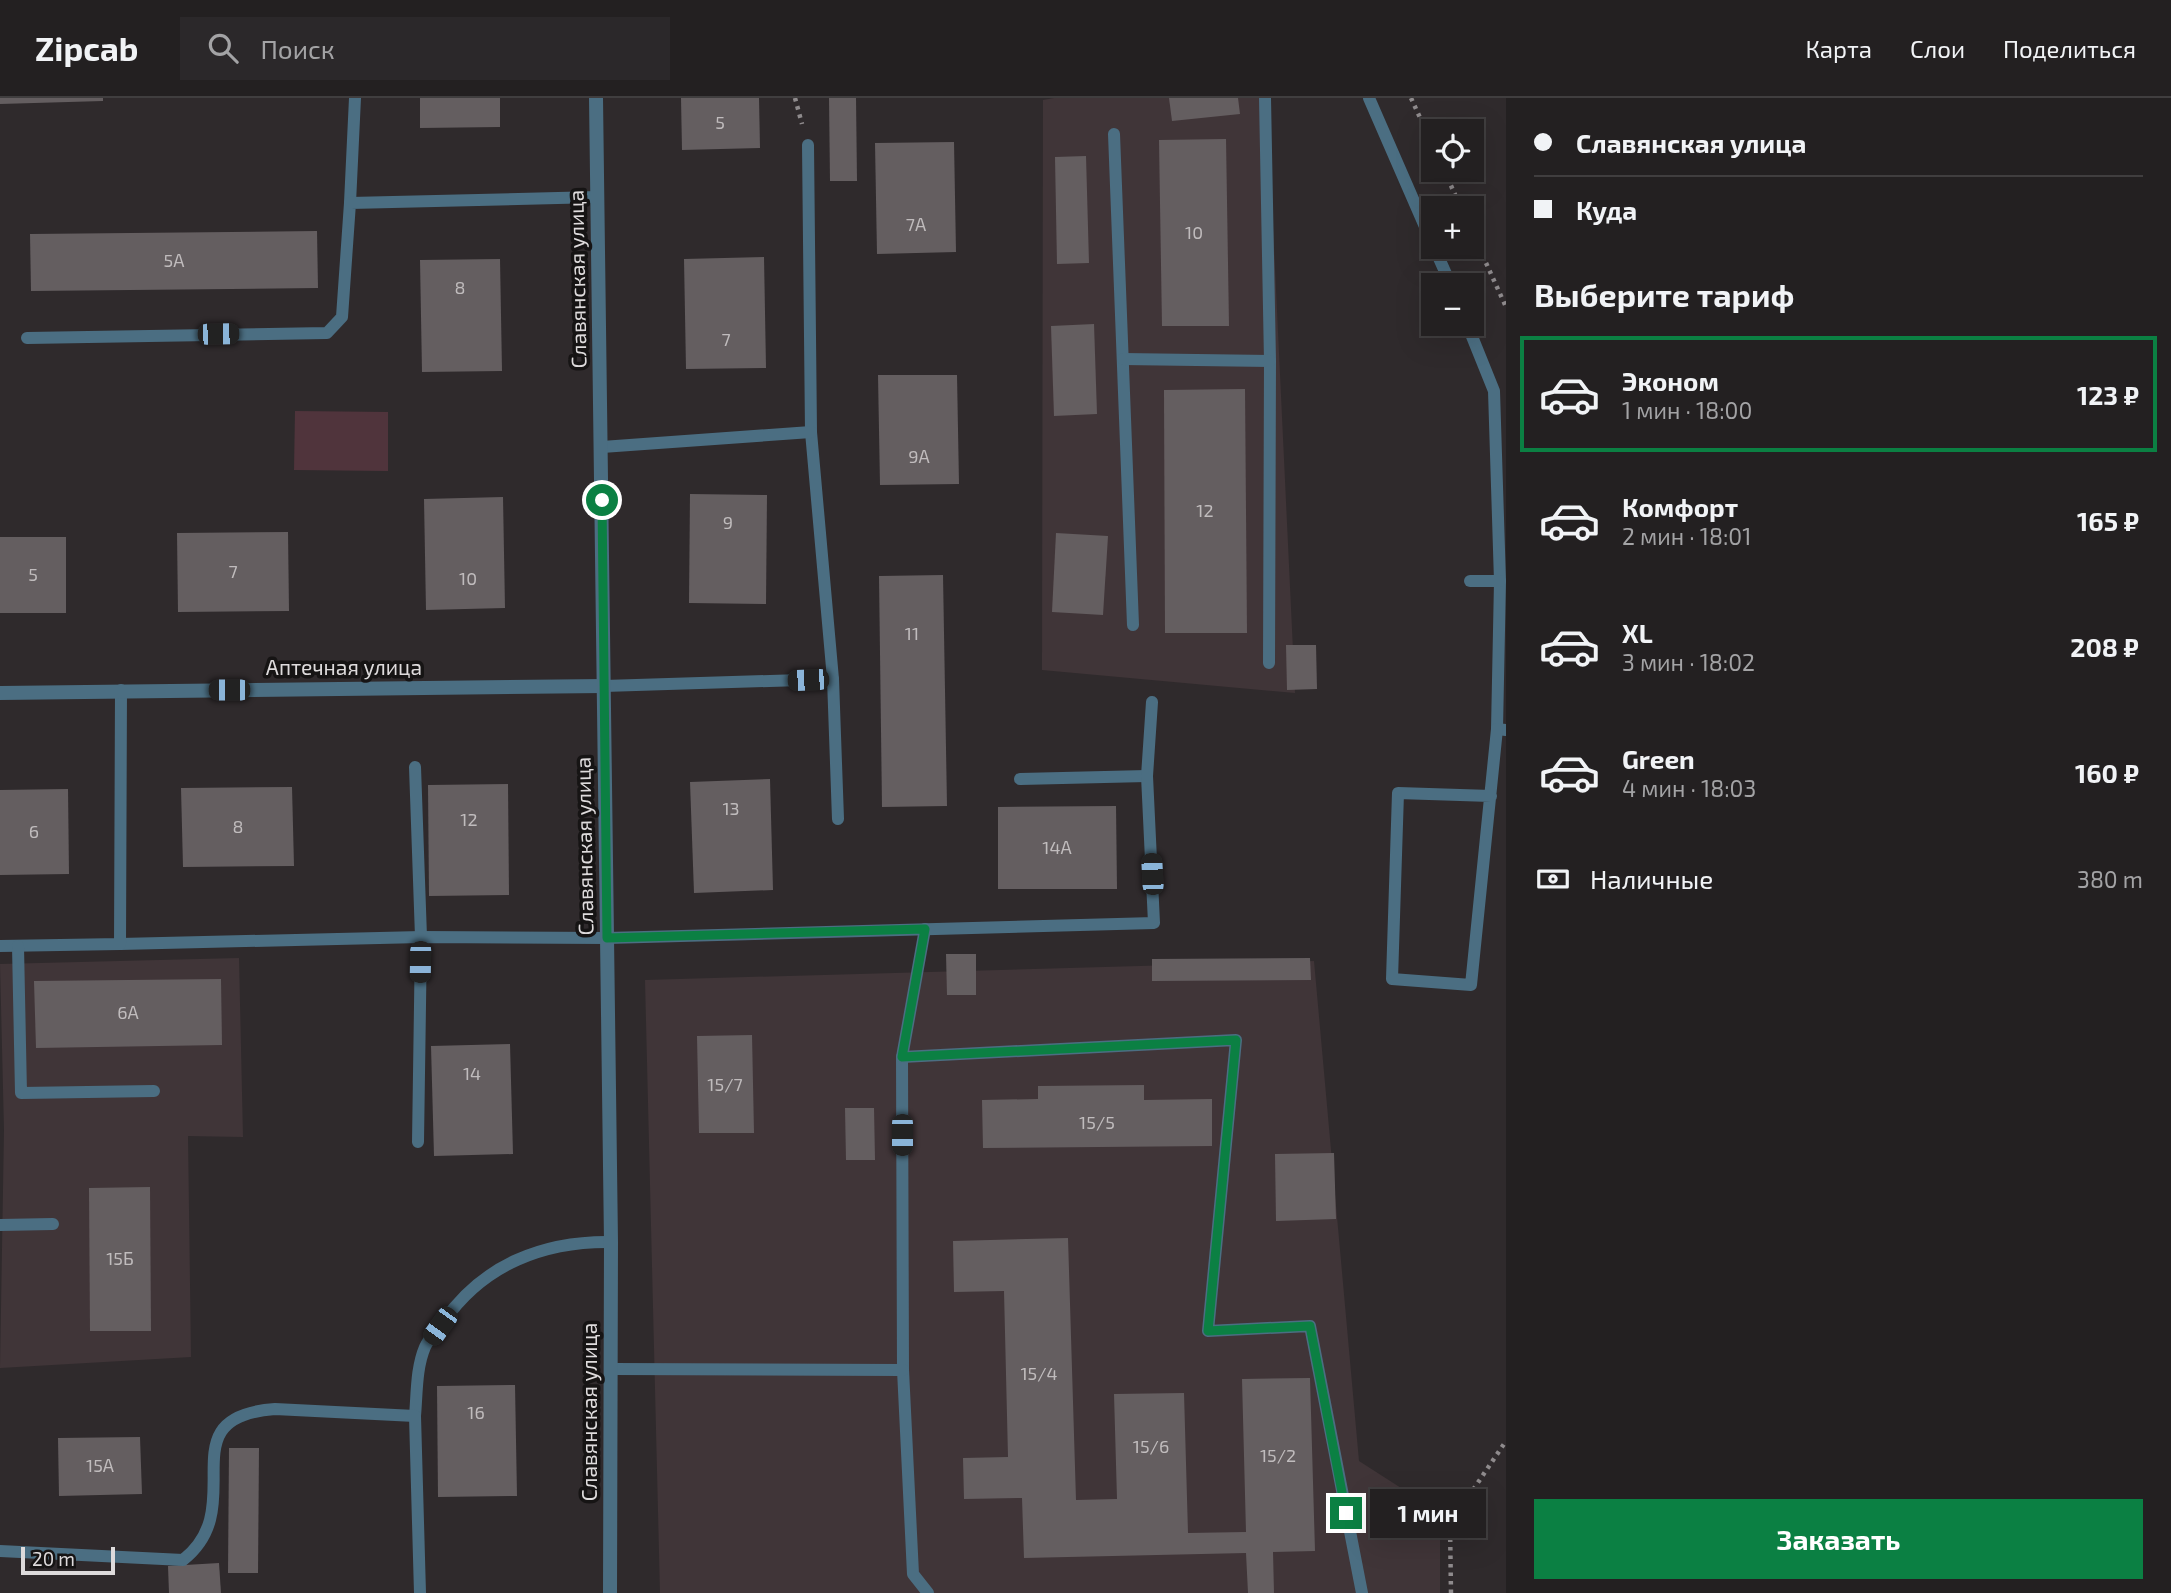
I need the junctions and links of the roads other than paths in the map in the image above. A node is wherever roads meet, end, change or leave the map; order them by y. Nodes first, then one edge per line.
1 (355, 98) edge
2 (596, 98) edge
3 (1265, 98) edge
4 (1369, 98) edge
5 (1114, 134) dead end
6 (808, 145) dead end
7 (597, 197) junction
8 (350, 203) junction
9 (1421, 216) edge
10 (1472, 336) edge
11 (27, 338) dead end
12 (1123, 359) junction
13 (1270, 361) junction
14 (811, 432) junction
15 (602, 447) junction
16 (1470, 581) dead end
17 (1500, 581) junction
18 (1133, 625) dead end
19 (1269, 663) dead end
20 (833, 679) junction
21 (604, 686) junction
22 (121, 690) junction
23 (0, 693) edge
24 (1152, 702) dead end
25 (1502, 729) edge
26 (415, 767) dead end
27 (1147, 776) junction
28 (1020, 779) dead end
29 (1491, 796) junction
30 (838, 819) dead end
31 (925, 929) junction
32 (421, 937) junction
33 (607, 938) junction
34 (120, 944) junction
35 (0, 946) edge
36 (18, 946) junction
37 (902, 1057) junction
38 (154, 1091) dead end
39 (418, 1142) dead end
40 (53, 1224) dead end
41 (0, 1225) edge
42 (611, 1242) junction
43 (612, 1369) junction
44 (903, 1370) junction
45 (415, 1416) junction
46 (0, 1551) edge
47 (420, 1593) edge
48 (610, 1593) edge
49 (928, 1593) edge
50 (1362, 1593) edge

1 - 8 lane
2 - 7 street, Славянская улица
3 - 13 lane
4 - 9 lane
5 - 12 lane
6 - 14 lane
7 - 8 lane
7 - 15 street, Славянская улица
8 - 11 lane
10 - 17 lane
12 - 13 lane
12 - 18 lane
13 - 19 lane
14 - 15 lane
14 - 20 lane
15 - 21 street, Славянская улица
16 - 17 lane
17 - 25 lane
20 - 21 lane
20 - 30 lane
21 - 22 street, Аптечная улица
21 - 33 street, Славянская улица
22 - 23 street, Аптечная улица
22 - 34 lane
24 - 27 lane
25 - 29 lane
26 - 32 lane
27 - 28 lane
27 - 31 lane
29 - 29 lane
31 - 33 lane
31 - 37 lane
32 - 33 lane
32 - 34 lane
32 - 39 lane
33 - 42 street, Славянская улица
34 - 36 lane
35 - 36 lane
36 - 38 lane
37 - 44 lane
37 - 50 lane
40 - 41 lane
42 - 43 street, Славянская улица
42 - 45 lane
43 - 44 lane
43 - 48 street, Славянская улица
44 - 49 lane
45 - 46 lane
45 - 47 lane

